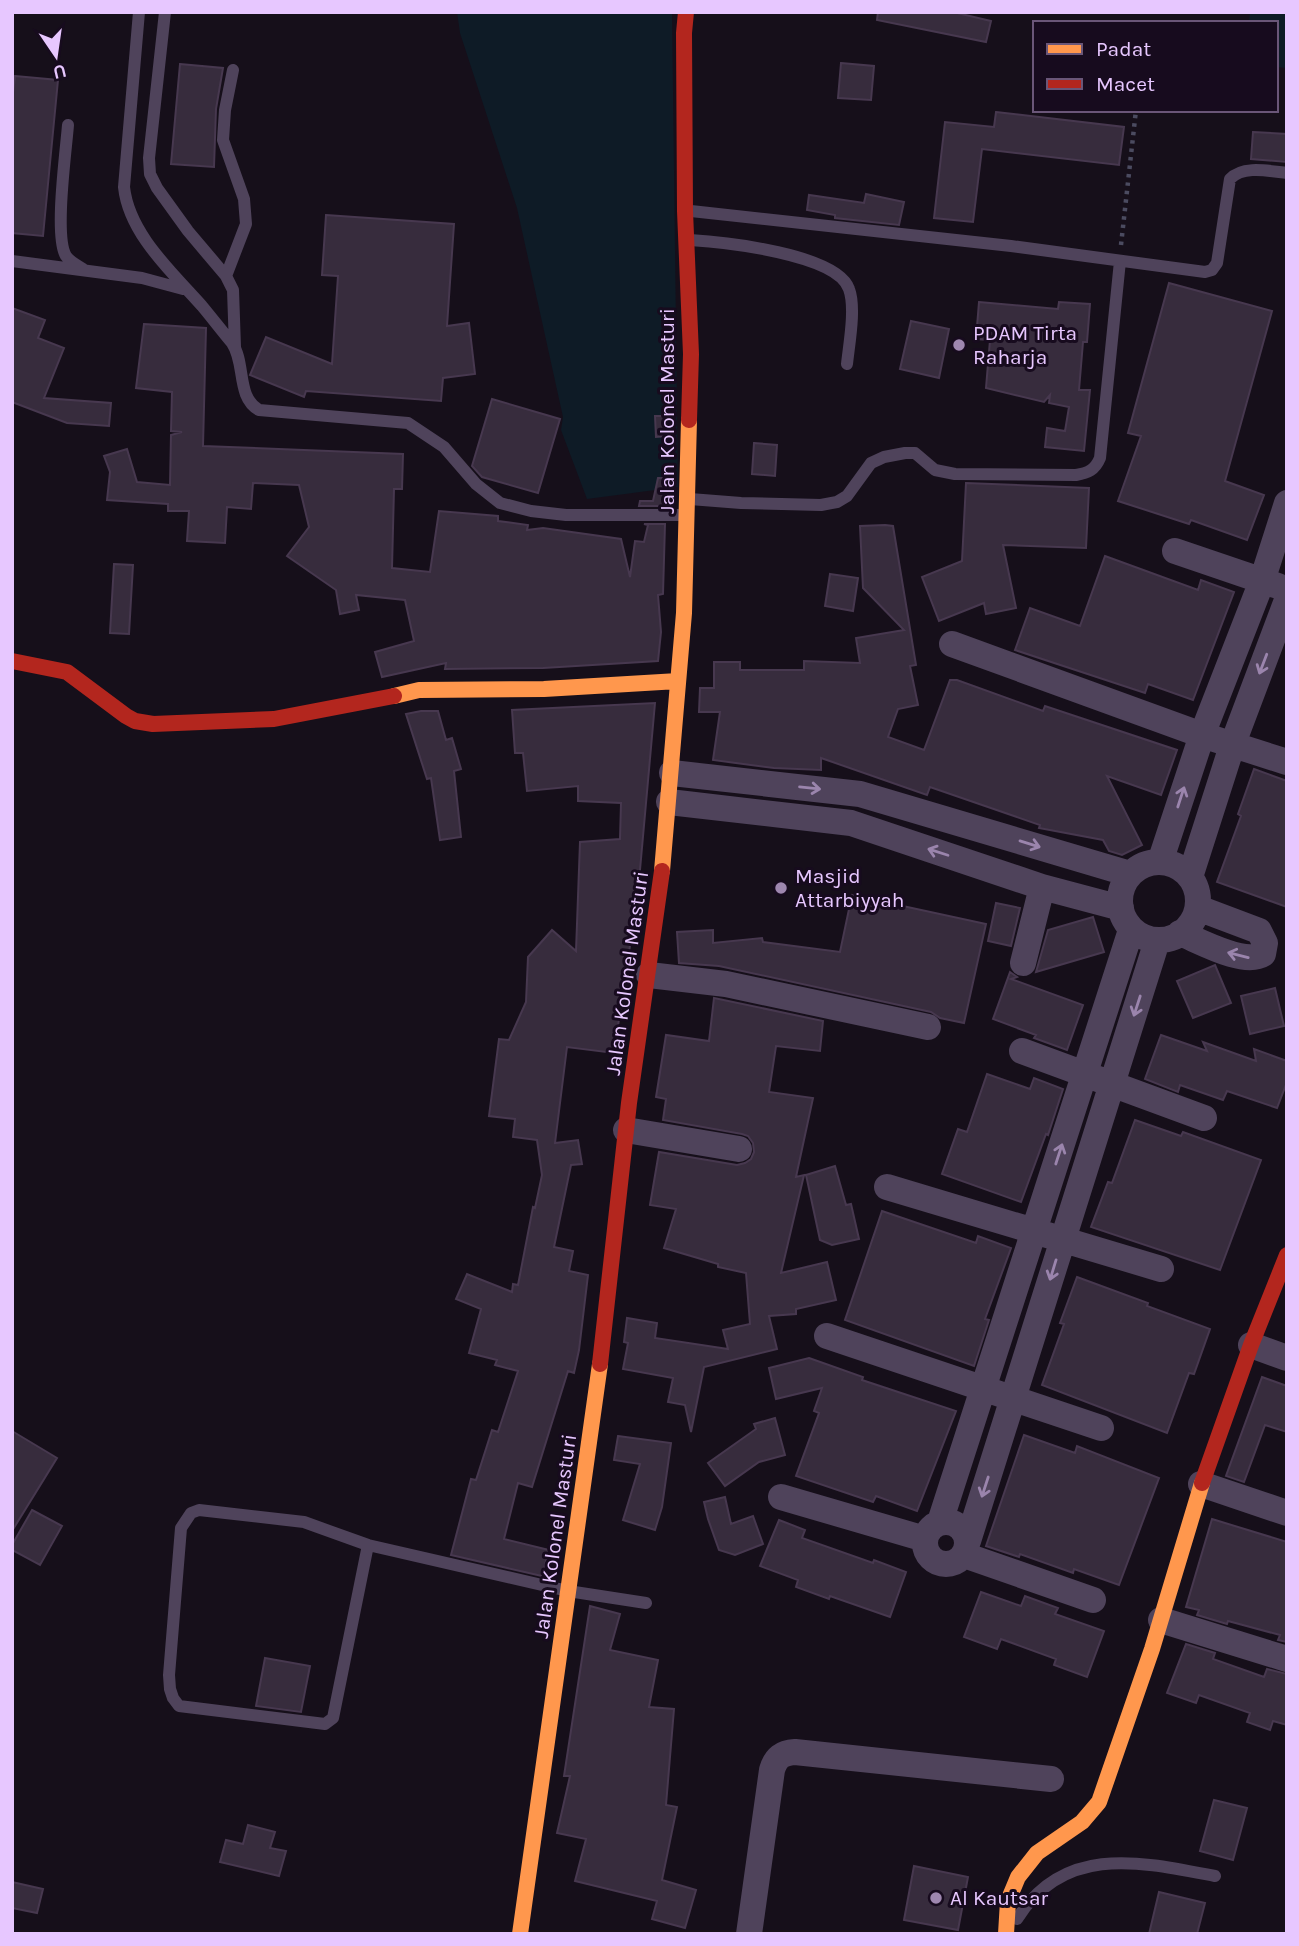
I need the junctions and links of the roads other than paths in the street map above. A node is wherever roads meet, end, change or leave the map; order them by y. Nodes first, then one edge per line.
1 (139, 12) edge
2 (164, 12) edge
3 (686, 12) edge
4 (233, 70) dead end
5 (68, 125) dead end
6 (1287, 173) edge
7 (685, 211) junction
8 (687, 240) junction
9 (12, 261) edge
10 (1120, 261) junction
11 (90, 272) junction
12 (226, 276) junction
13 (184, 289) junction
14 (235, 347) junction
15 (847, 364) dead end
16 (1287, 503) edge
17 (688, 507) junction
18 (1175, 551) dead end
19 (1274, 584) edge
20 (1287, 600) edge
21 (952, 645) dead end
22 (12, 661) edge
23 (678, 681) junction
24 (1205, 727) junction
25 (1235, 737) junction
26 (1287, 762) edge
27 (672, 773) junction
28 (669, 803) junction
29 (976, 828) junction
30 (968, 862) junction
31 (1160, 862) junction
32 (1130, 874) junction
33 (1190, 877) junction
34 (1042, 887) junction
35 (1198, 908) junction
36 (1126, 919) junction
37 (1169, 937) junction
38 (1023, 963) dead end
39 (649, 975) junction
40 (928, 1027) dead end
41 (1022, 1051) dead end
42 (1088, 1062) junction
43 (1116, 1072) junction
44 (1204, 1118) dead end
45 (626, 1130) junction
46 (739, 1149) dead end
47 (887, 1187) dead end
48 (1042, 1205) junction
49 (1067, 1227) junction
50 (1034, 1231) junction
51 (1287, 1255) edge
52 (1161, 1269) dead end
53 (827, 1336) dead end
54 (1251, 1345) junction
55 (1287, 1358) edge
56 (992, 1363) junction
57 (1017, 1386) junction
58 (984, 1388) junction
59 (1101, 1428) dead end
60 (1201, 1484) junction
61 (781, 1497) dead end
62 (1287, 1513) edge
63 (933, 1531) junction
64 (368, 1545) junction
65 (966, 1548) junction
66 (568, 1591) junction
67 (1093, 1600) dead end
68 (646, 1603) dead end
69 (1161, 1620) junction
70 (1287, 1659) edge
71 (1051, 1780) dead end
72 (1215, 1877) dead end
73 (520, 1934) edge
74 (749, 1934) edge
75 (1007, 1934) edge

1 - 13 lane
2 - 12 lane
3 - 7 main road, Jalan Kolonel Masturi
4 - 12 lane
5 - 11 lane
6 - 10 lane
7 - 8 main road, Jalan Kolonel Masturi
7 - 10 lane
8 - 15 lane
8 - 17 main road, Jalan Kolonel Masturi
9 - 11 lane
10 - 17 lane
11 - 13 lane
12 - 14 lane
13 - 14 lane
14 - 17 lane
16 - 19 street
17 - 23 main road, Jalan Kolonel Masturi
18 - 19 street
19 - 24 street
20 -> 25 street
21 - 24 street
22 - 23 main road
23 - 27 main road, Jalan Kolonel Masturi
24 - 25 street
31 -> 24 street
25 - 26 street
25 - 33 street
27 - 28 main road, Jalan Kolonel Masturi
27 -> 29 street
30 -> 28 street
28 - 39 main road, Jalan Kolonel Masturi
29 - 30 street
29 -> 32 street
30 - 34 street
31 - 32 street
31 - 33 street
32 - 36 street
33 - 35 street
34 - 36 street
34 - 38 street
35 - 37 street
35 -> 37 street
36 - 37 street
36 - 42 street
37 -> 43 street
39 - 40 street
39 - 45 main road, Jalan Kolonel Masturi
41 - 42 street
42 - 43 street
48 -> 42 street
43 - 44 street
43 - 49 street
45 - 46 street
45 - 66 main road, Jalan Kolonel Masturi
47 - 50 street
48 - 49 street
48 - 50 street
49 - 50 street
49 - 52 street
49 -> 57 street
50 - 56 street
51 - 54 main road
53 - 58 street
54 - 55 street
54 - 60 main road
56 - 57 street
56 - 58 street
57 - 58 street
57 - 59 street
57 -> 65 street
58 - 63 street
60 - 62 street
60 - 69 main road
61 - 63 street
63 - 65 street
63 - 65 street
64 - 64 lane
64 - 66 lane
65 - 67 street
66 - 68 lane
66 - 73 main road, Jalan Kolonel Masturi
69 - 70 street
69 - 75 main road
71 - 74 street
72 - 75 lane

